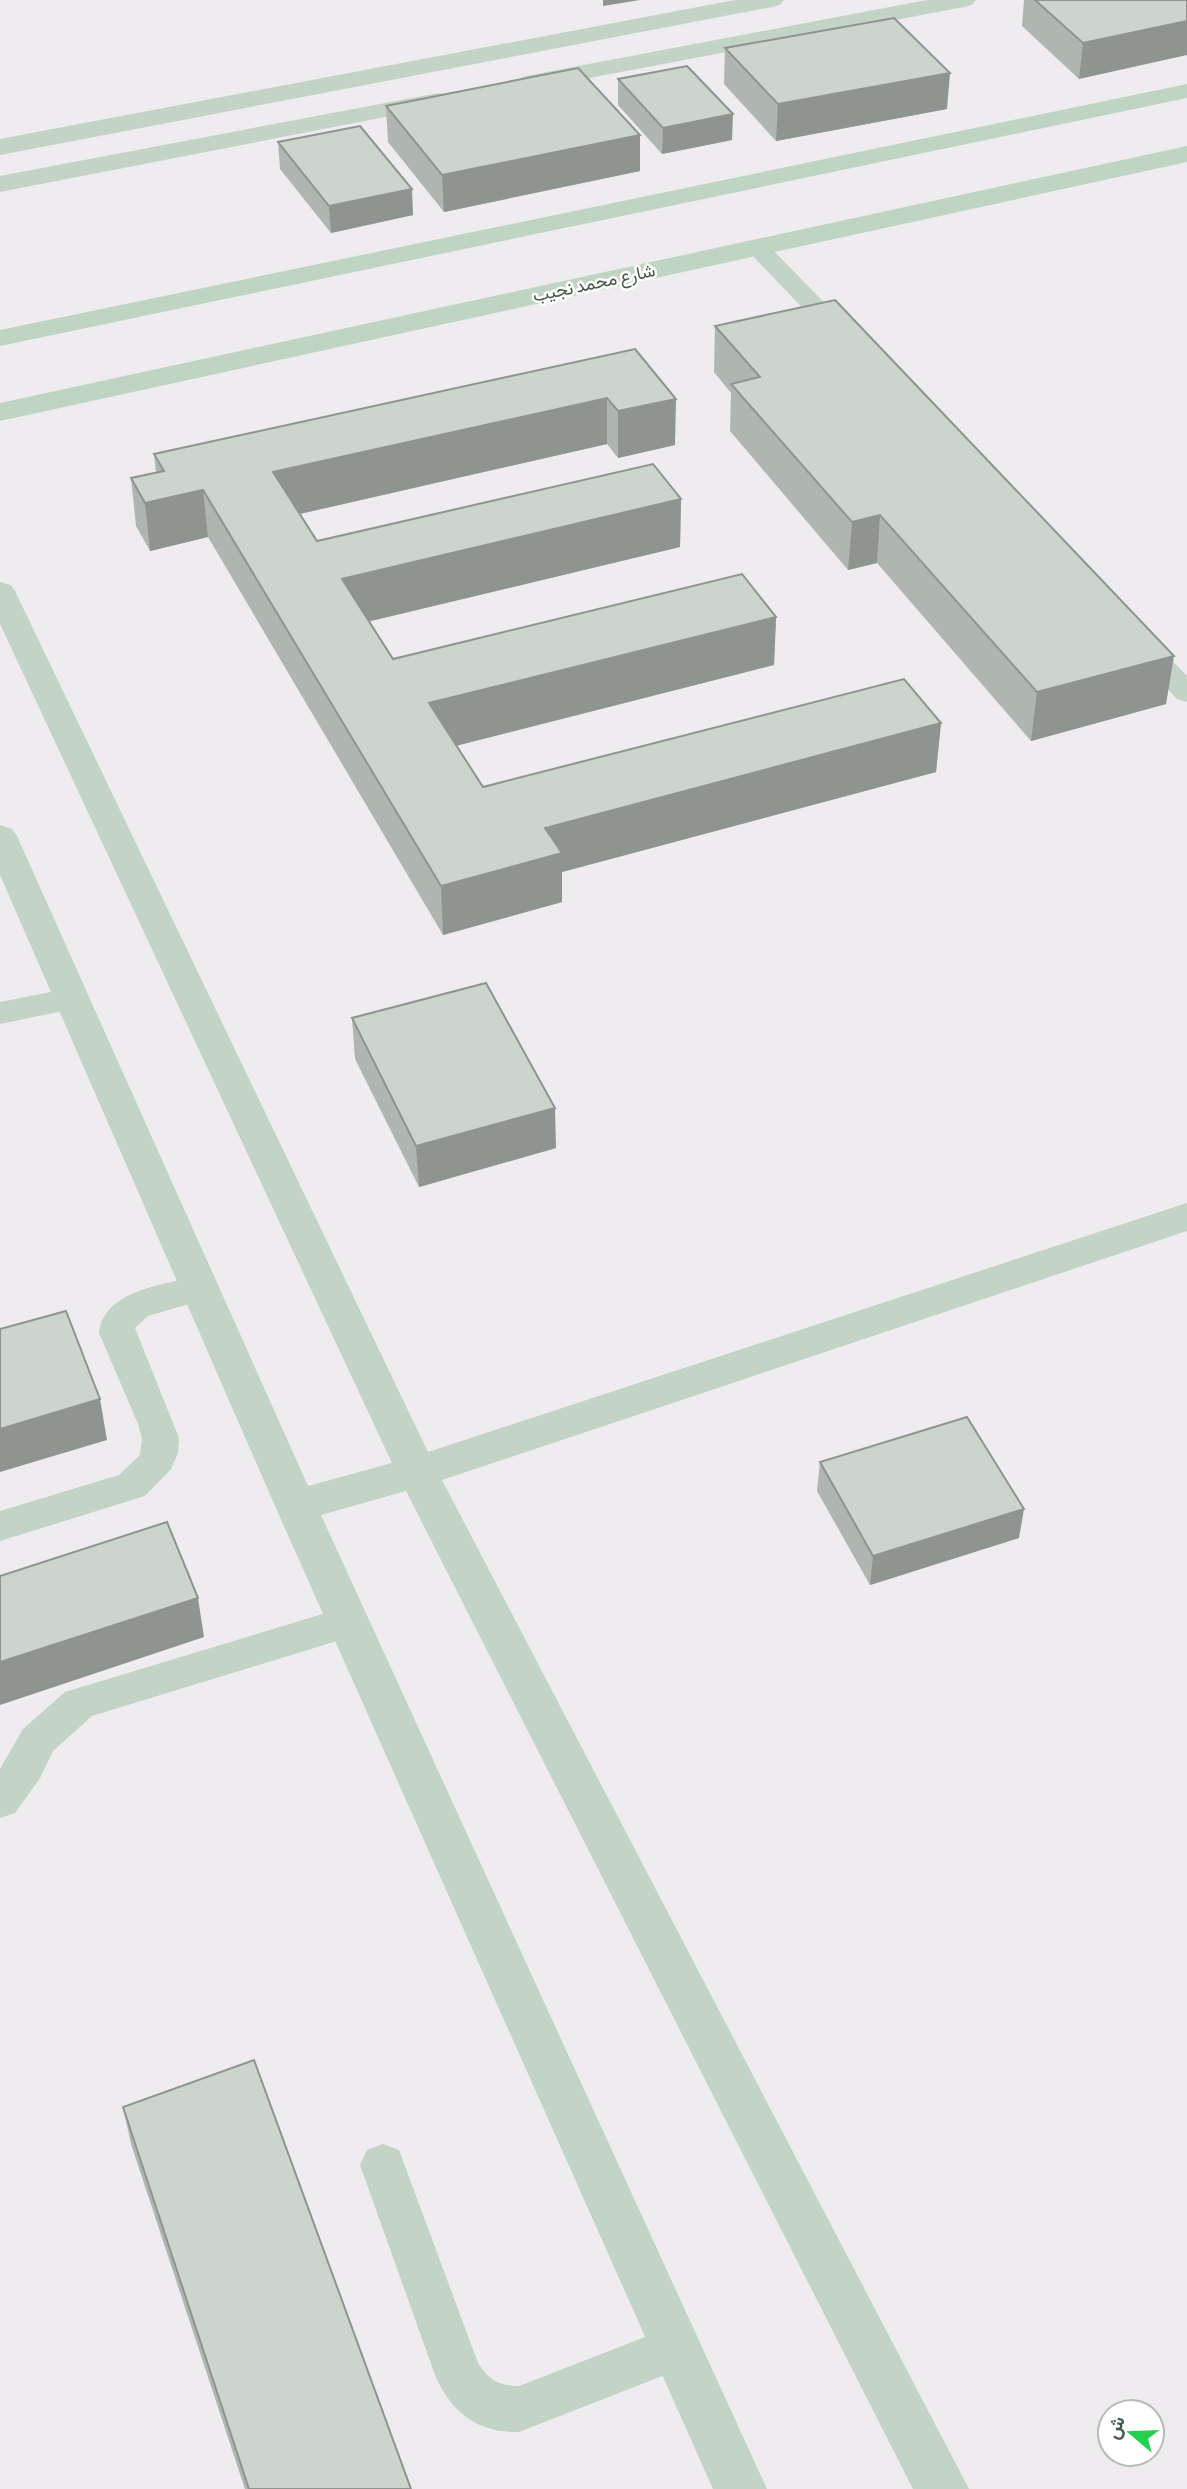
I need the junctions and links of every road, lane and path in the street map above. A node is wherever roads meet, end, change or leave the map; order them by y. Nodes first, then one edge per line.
1 (772, 0) edge
2 (964, 0) edge
3 (512, 86) edge
4 (1187, 91) edge
5 (458, 96) edge
6 (55, 136) junction
7 (0, 147) edge
8 (1187, 154) edge
9 (75, 169) junction
10 (0, 184) edge
11 (757, 247) junction
12 (0, 338) edge
13 (861, 355) edge
14 (0, 412) edge
15 (0, 591) edge
16 (1120, 624) edge
17 (1187, 693) edge
18 (0, 835) edge
19 (71, 999) junction
20 (0, 1013) edge
21 (1187, 1217) edge
22 (200, 1288) junction
23 (417, 1472) junction
24 (296, 1506) junction
25 (0, 1526) edge
26 (349, 1622) junction
27 (0, 1801) edge
28 (383, 2165) dead end
29 (676, 2348) junction
30 (740, 2489) edge
31 (942, 2489) edge

1 - 6 street
2 - 3 street
4 - 12 street
5 - 9 street
6 - 7 street
6 - 9 street
8 - 11 street, شارع محمد نجيب
9 - 10 street
11 - 13 lane
11 - 14 street, شارع محمد نجيب
15 - 23 street
16 - 17 lane
18 - 19 street
19 - 20 lane
19 - 22 street
21 - 23 street
22 - 24 street
22 - 25 lane
23 - 24 street
23 - 31 street
24 - 26 street
26 - 27 lane
26 - 29 street
28 - 29 lane
29 - 30 street

